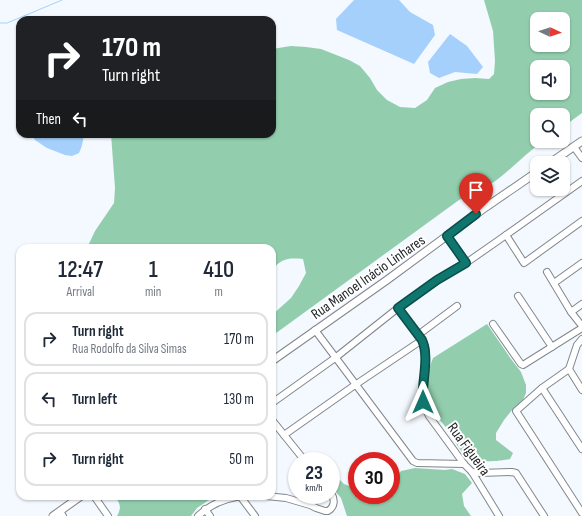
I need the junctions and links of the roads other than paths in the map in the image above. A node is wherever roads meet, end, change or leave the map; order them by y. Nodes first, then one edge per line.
1 (582, 141) edge
2 (574, 147) junction
3 (560, 156) edge
4 (582, 158) edge
5 (530, 177) edge
6 (582, 181) edge
7 (582, 221) edge
8 (506, 235) junction
9 (447, 236) junction
10 (466, 263) junction
11 (582, 263) edge
12 (547, 272) dead end
13 (554, 283) junction
14 (518, 296) dead end
15 (582, 304) edge
16 (457, 306) dead end
17 (398, 308) junction
18 (571, 312) junction
19 (493, 324) dead end
20 (582, 327) edge
21 (314, 330) junction
22 (420, 338) junction
23 (582, 339) edge
24 (552, 347) junction
25 (276, 357) edge
26 (335, 358) junction
27 (569, 369) junction
28 (355, 384) junction
29 (542, 388) junction
30 (582, 390) edge
31 (276, 400) edge
32 (276, 425) edge
33 (284, 435) junction
34 (582, 449) edge
35 (297, 452) edge
36 (464, 464) junction
37 (472, 472) junction
38 (276, 497) edge
39 (288, 499) edge
40 (77, 500) edge
41 (97, 500) edge
42 (225, 500) edge
43 (243, 500) edge
44 (307, 504) edge
45 (333, 504) edge
46 (205, 509) junction
47 (62, 513) edge
48 (582, 513) edge
49 (52, 516) edge
50 (108, 516) edge
51 (198, 516) edge
52 (210, 516) edge
53 (255, 516) edge
54 (500, 516) edge
55 (544, 516) edge

1 - 2 main road
2 - 3 main road
2 - 4 street
5 - 9 main road, Rua Manoel Inácio Linhares
6 - 8 street
7 - 8 street
8 - 10 street
9 - 10 street
9 - 21 main road, Rua Manoel Inácio Linhares
10 - 17 street
11 - 13 street
12 - 13 street
13 - 18 street
14 - 24 street
15 - 18 street
16 - 22 street
17 - 22 street, Rua Figueira
17 - 26 street
18 - 20 street
19 - 24 street
20 - 24 street
21 - 25 main road, Rua Manoel Inácio Linhares
21 - 26 street
22 - 28 street
22 - 36 street, Rua Figueira
23 - 27 street
26 - 28 street
26 - 31 street
27 - 29 street
27 - 30 street
28 - 33 street
28 - 36 street
29 - 34 street
29 - 48 street
32 - 33 street
33 - 35 street
36 - 37 street, Rua Figueira
37 - 54 street, Rua Figueira
37 - 55 street
38 - 39 street
40 - 47 main road
41 - 50 street
42 - 46 street
43 - 53 street
44 - 45 street
46 - 51 street
46 - 52 street
47 - 49 main road

